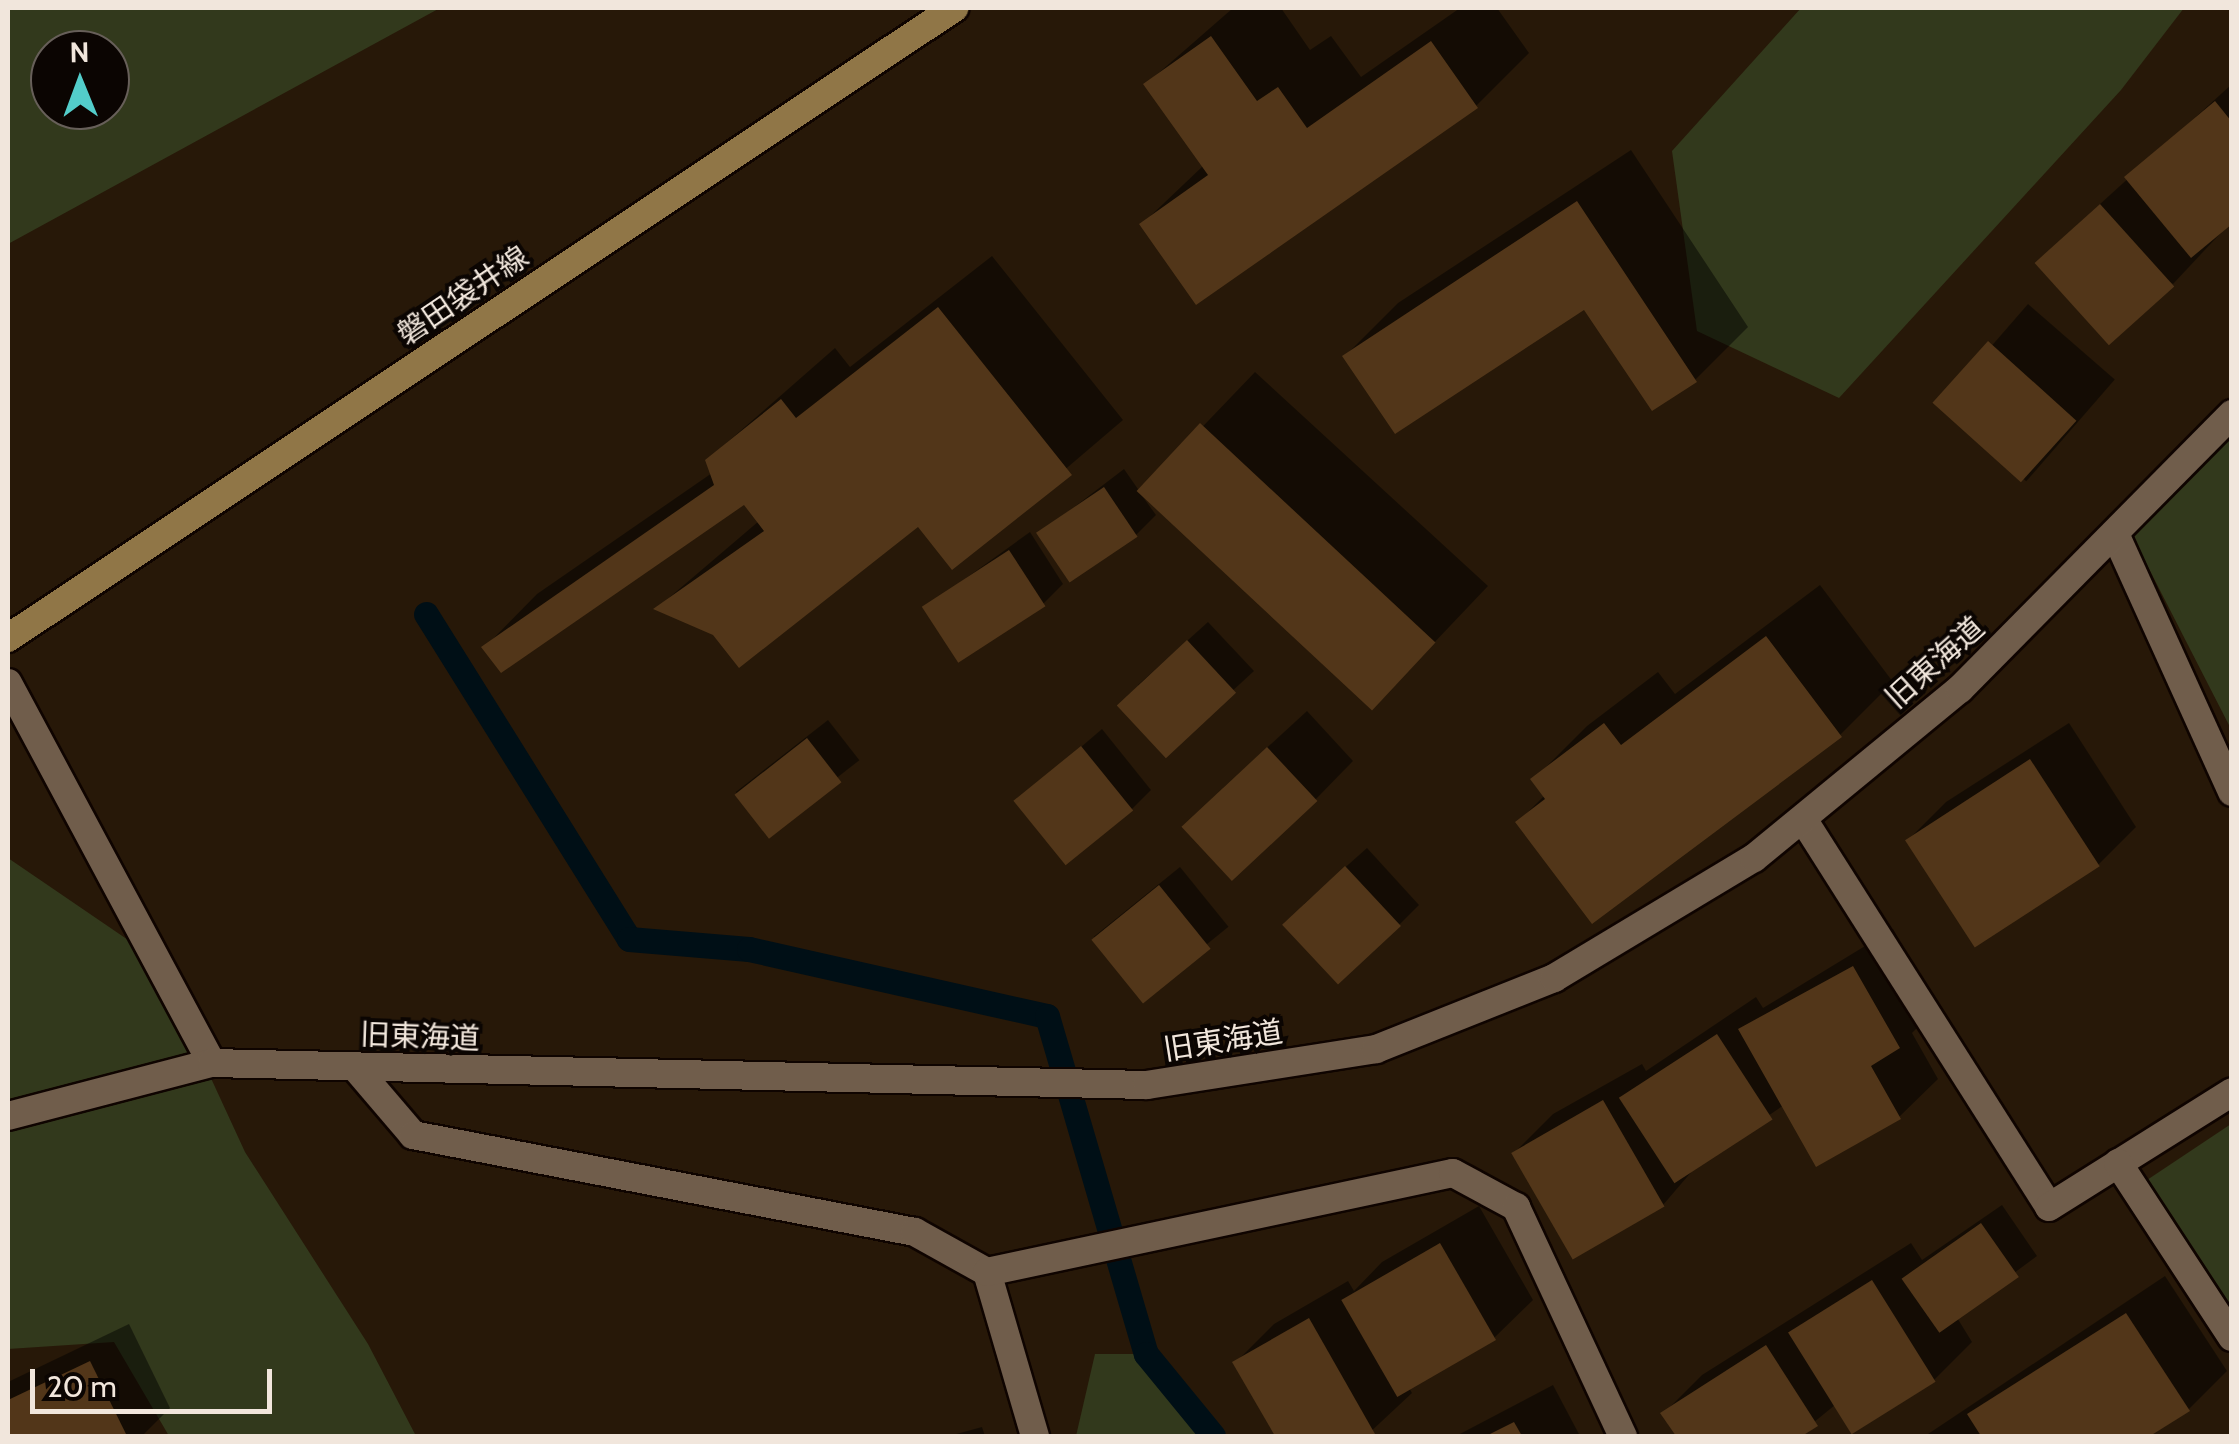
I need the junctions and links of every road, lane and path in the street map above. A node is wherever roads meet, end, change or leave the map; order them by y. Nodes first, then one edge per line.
1 (954, 8) edge
2 (2232, 414) edge
3 (2116, 536) junction
4 (8, 638) edge
5 (8, 683) edge
6 (2232, 792) edge
7 (1803, 818) junction
8 (212, 1063) junction
9 (356, 1067) junction
10 (2232, 1092) edge
11 (8, 1116) edge
12 (2118, 1163) junction
13 (987, 1272) junction
14 (2232, 1337) edge
15 (1035, 1436) edge
16 (1623, 1436) edge

1 - 4 main road, 磐田袋井線
2 - 3 street, 旧東海道
3 - 6 street
3 - 7 street, 旧東海道
5 - 8 street
7 - 9 street, 旧東海道
7 - 12 street
8 - 9 street, 旧東海道
8 - 11 street, 旧東海道
9 - 13 street
10 - 12 street
12 - 14 street
13 - 15 street
13 - 16 street

